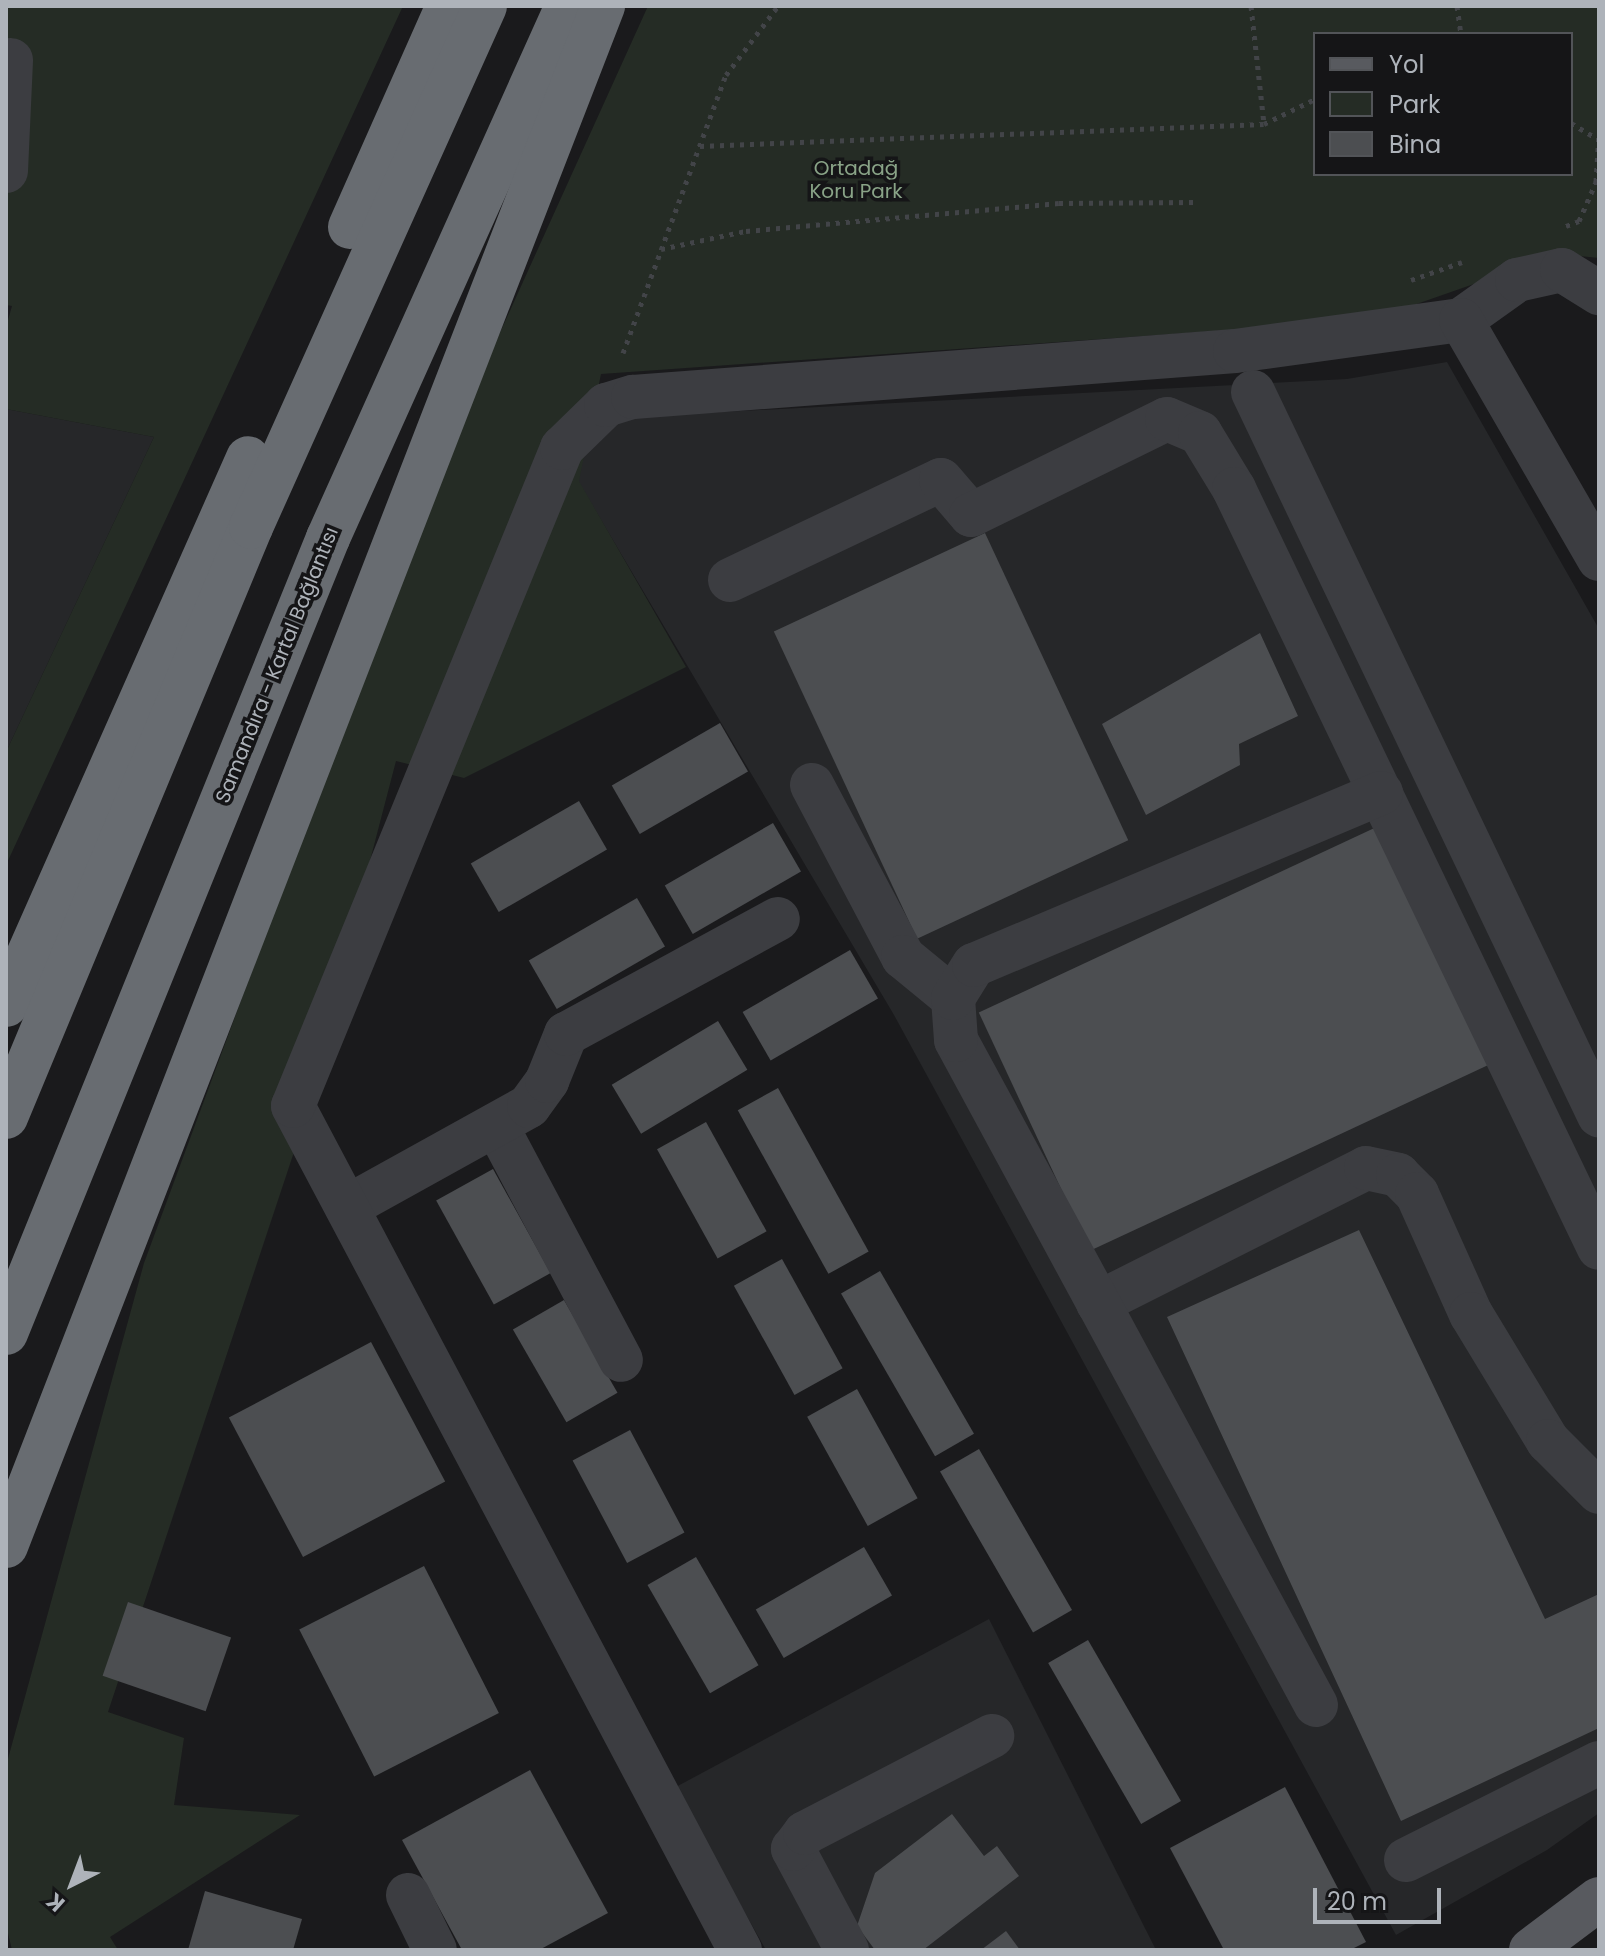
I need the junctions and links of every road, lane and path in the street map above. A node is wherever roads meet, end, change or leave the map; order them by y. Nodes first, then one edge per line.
1 (448, 6) edge
2 (485, 6) edge
3 (567, 6) edge
4 (603, 6) edge
5 (778, 6) edge
6 (1251, 6) edge
7 (1457, 6) edge
8 (1461, 32) edge
9 (11, 60) dead end
10 (1313, 100) edge
11 (1264, 124) junction
12 (1573, 124) edge
13 (1598, 135) edge
14 (700, 146) junction
15 (6, 171) edge
16 (1598, 183) edge
17 (1197, 202) dead end
18 (1549, 232) dead end
19 (661, 249) junction
20 (1475, 257) dead end
21 (1401, 283) dead end
22 (1599, 293) edge
23 (1461, 320) junction
24 (639, 352) dead end
25 (623, 353) junction
26 (1253, 392) dead end
27 (633, 397) junction
28 (1599, 559) edge
29 (730, 580) dead end
30 (812, 785) dead end
31 (1381, 793) junction
32 (778, 919) dead end
33 (953, 998) junction
34 (6, 1005) edge
35 (1599, 1115) edge
36 (6, 1117) edge
37 (496, 1125) junction
38 (347, 1207) junction
39 (1599, 1248) edge
40 (1098, 1303) junction
41 (6, 1333) edge
42 (621, 1360) dead end
43 (36, 1477) junction
44 (1599, 1492) edge
45 (6, 1546) edge
46 (6, 1582) edge
47 (1316, 1705) dead end
48 (992, 1736) dead end
49 (1599, 1763) edge
50 (1406, 1860) dead end
51 (408, 1895) dead end
52 (1596, 1903) edge
53 (435, 1950) edge
54 (740, 1950) edge
55 (847, 1950) edge
56 (1531, 1950) edge

1 - 34 highway
2 - 36 highway
3 - 41 highway, Samandıra - Kartal Bağlantısı
4 - 43 highway
5 - 14 path
6 - 11 path
7 - 8 path
9 - 15 street
10 - 11 path
11 - 14 path
12 - 13 path
13 - 16 path
14 - 19 path
16 - 18 path
17 - 19 path
19 - 25 path
20 - 21 path
22 - 23 street
23 - 27 street
23 - 28 street
24 - 25 path
25 - 27 path
26 - 35 street
27 - 38 street
29 - 31 street
30 - 33 street
31 - 33 street
31 - 39 street
32 - 37 street
33 - 40 street
37 - 38 street
37 - 42 street
38 - 54 street
40 - 44 street
40 - 47 street
43 - 45 highway
43 - 46 highway
48 - 55 street
49 - 50 street
51 - 53 street
52 - 56 main road

